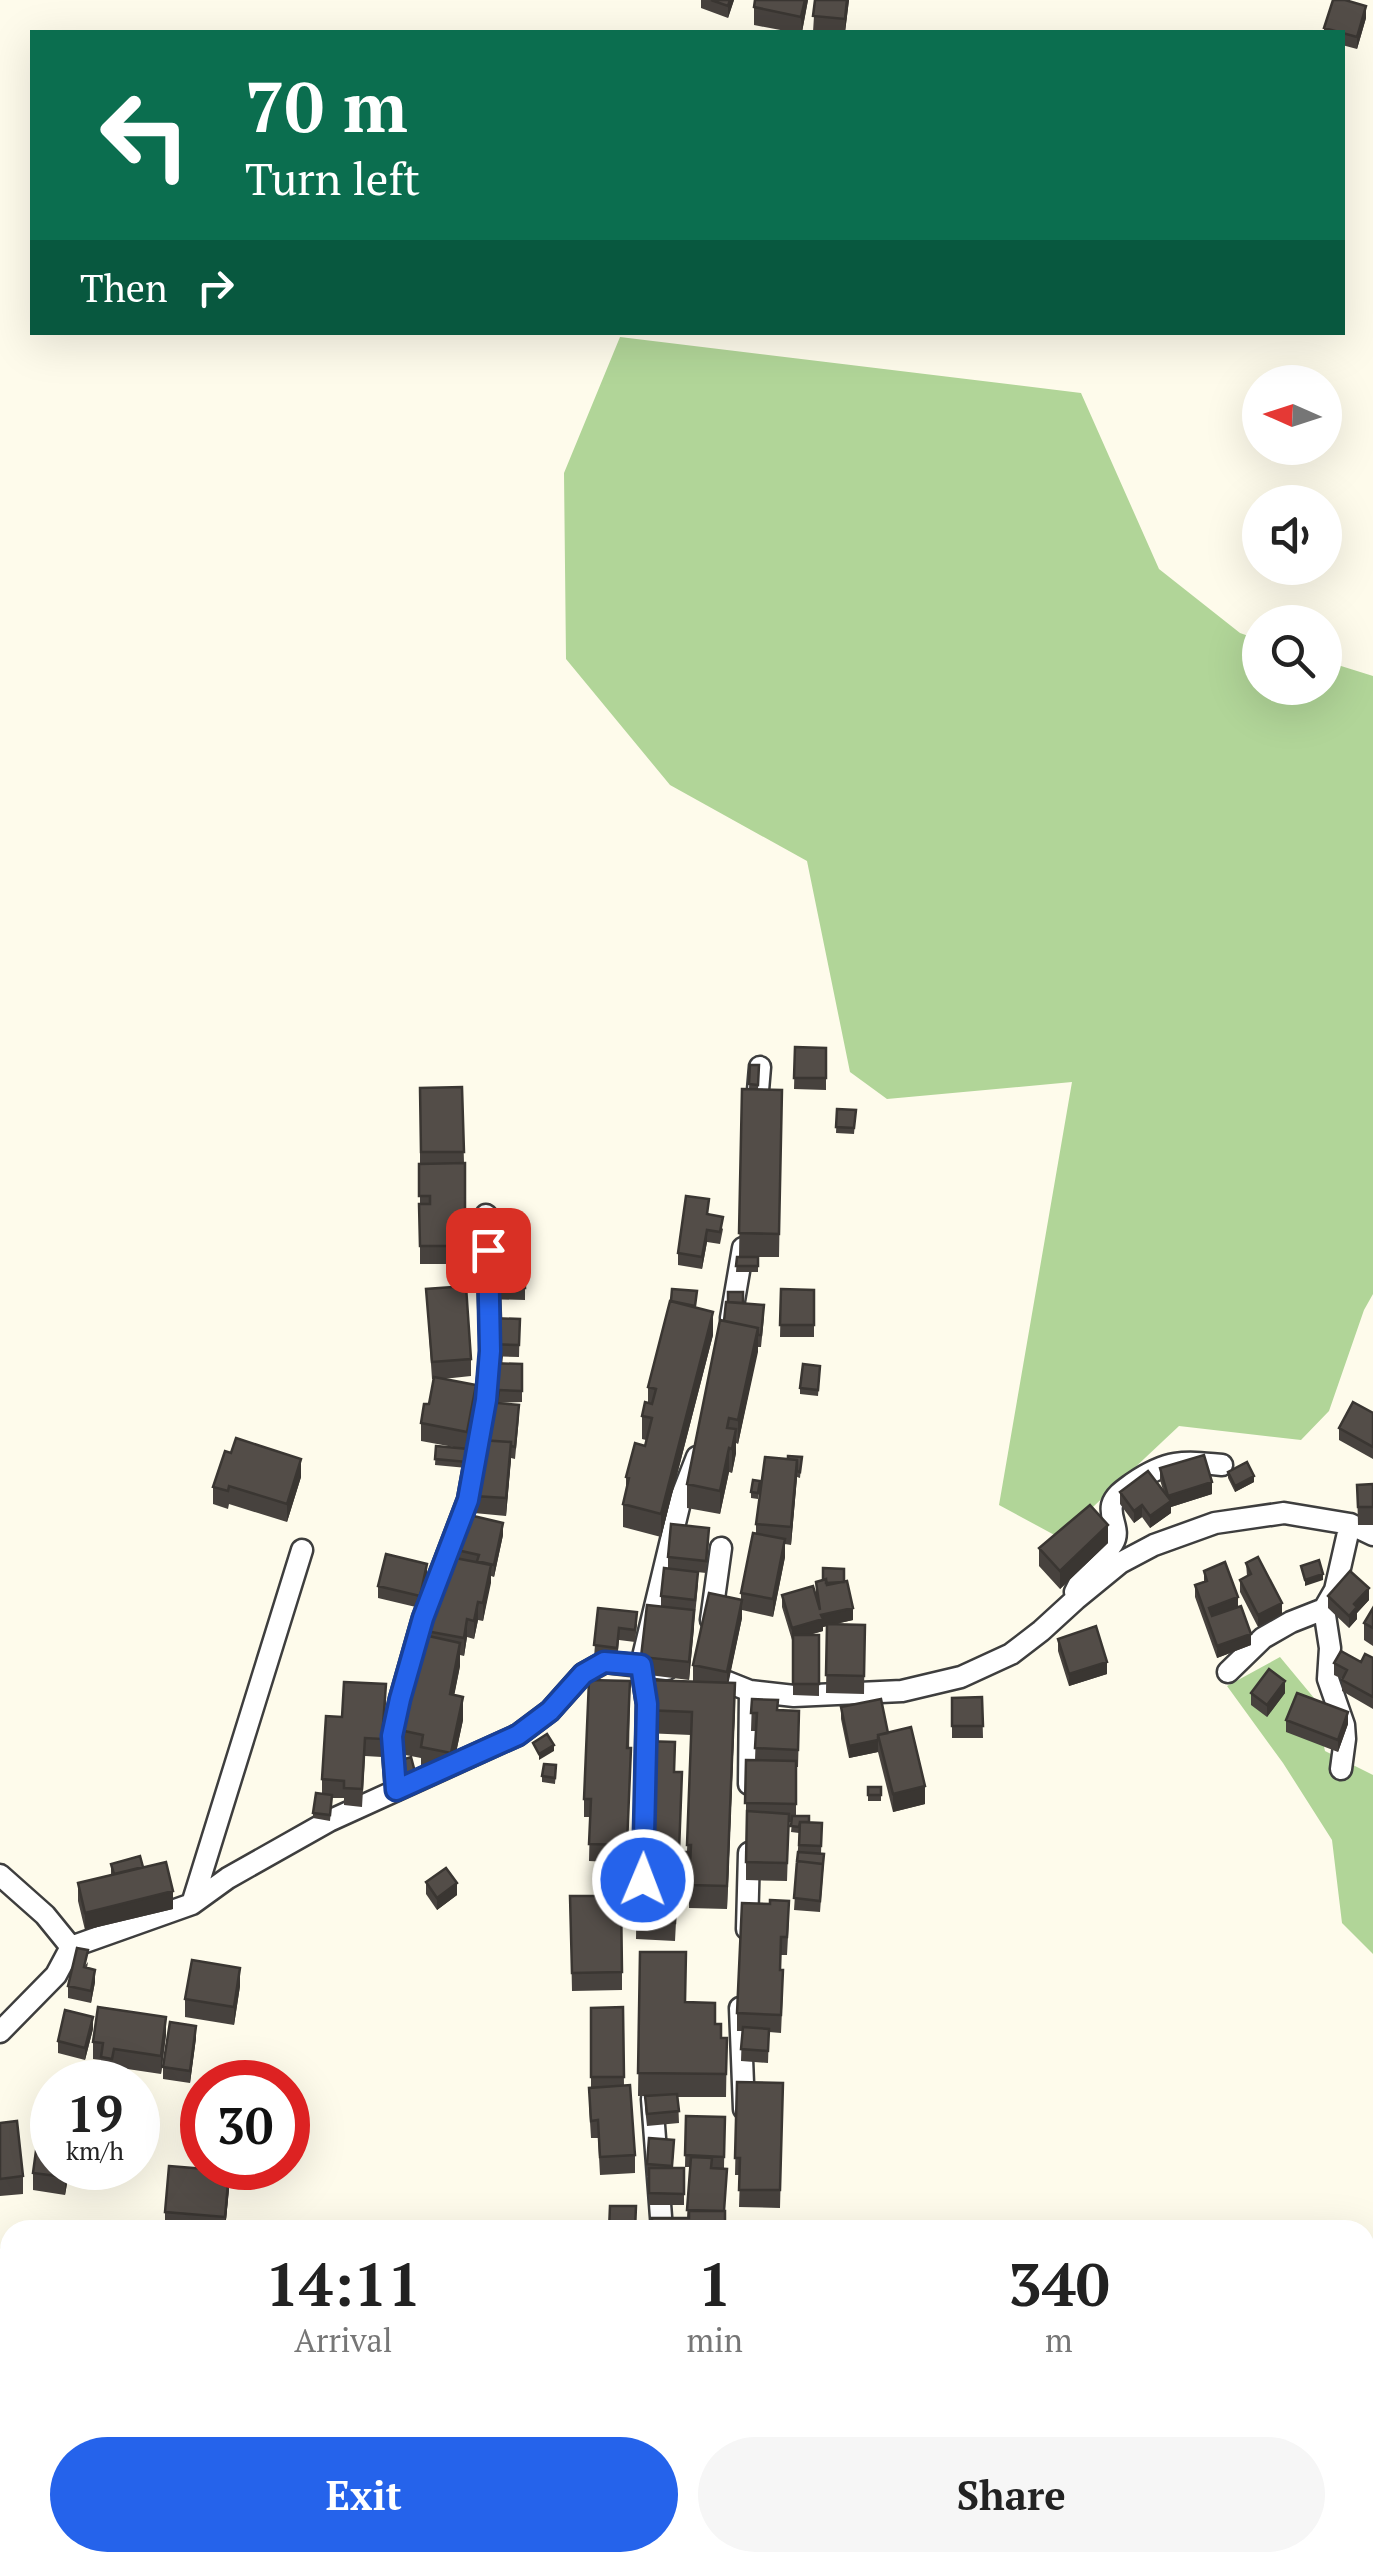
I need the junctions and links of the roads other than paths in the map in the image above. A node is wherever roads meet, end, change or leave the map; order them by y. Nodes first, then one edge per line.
1 (760, 1066) edge
2 (754, 1142) edge
3 (486, 1215) dead end
4 (746, 1218) edge
5 (727, 1340) edge
6 (702, 1442) edge
7 (1222, 1465) dead end
8 (1350, 1524) junction
9 (1373, 1535) edge
10 (721, 1548) dead end
11 (302, 1550) dead end
12 (1076, 1599) junction
13 (1324, 1609) junction
14 (706, 1655) junction
15 (641, 1665) junction
16 (1228, 1672) dead end
17 (750, 1691) junction
18 (1341, 1769) dead end
19 (645, 1780) edge
20 (396, 1790) junction
21 (0, 1875) edge
22 (192, 1904) junction
23 (72, 1947) junction
24 (744, 1958) edge
25 (741, 1994) edge
26 (0, 2032) edge
27 (651, 2084) edge
28 (744, 2123) edge
29 (661, 2220) edge

1 - 2 street
3 - 20 street
4 - 5 street
6 - 15 street
7 - 12 street
8 - 9 street
8 - 12 street
8 - 13 street
10 - 14 street
11 - 22 street
12 - 17 street
13 - 16 street
13 - 18 street
14 - 15 street
14 - 17 street
15 - 19 street
15 - 20 street
17 - 24 street
20 - 22 street
21 - 23 street
22 - 23 street
23 - 26 street
25 - 28 street
27 - 29 street

